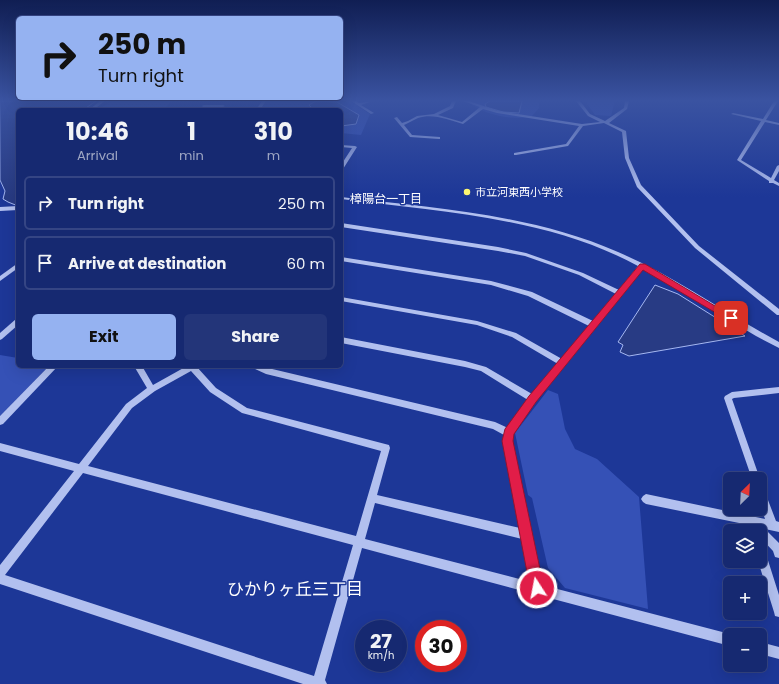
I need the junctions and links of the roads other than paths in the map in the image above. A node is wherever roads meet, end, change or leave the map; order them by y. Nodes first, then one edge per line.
1 (408, 133) edge
2 (576, 133) edge
3 (624, 133) edge
4 (756, 133) edge
5 (439, 138) dead end
6 (343, 146) edge
7 (516, 154) dead end
8 (343, 165) edge
9 (779, 166) edge
10 (772, 182) junction
11 (779, 185) edge
12 (343, 198) edge
13 (16, 208) edge
14 (0, 209) edge
15 (343, 225) edge
16 (343, 259) edge
17 (642, 266) junction
18 (16, 267) edge
19 (0, 279) edge
20 (619, 293) junction
21 (343, 299) edge
22 (779, 313) edge
23 (16, 323) edge
24 (594, 325) junction
25 (0, 337) edge
26 (343, 340) edge
27 (779, 345) edge
28 (563, 363) junction
29 (52, 368) edge
30 (139, 368) edge
31 (190, 368) edge
32 (193, 368) edge
33 (260, 368) edge
34 (152, 389) junction
35 (779, 390) edge
36 (533, 399) junction
37 (0, 421) edge
38 (509, 433) junction
39 (0, 447) edge
40 (81, 468) junction
41 (754, 472) edge
42 (372, 498) junction
43 (646, 499) dead end
44 (767, 506) edge
45 (751, 520) junction
46 (752, 524) edge
47 (776, 526) edge
48 (527, 535) junction
49 (360, 542) junction
50 (779, 553) edge
51 (765, 568) edge
52 (0, 573) edge
53 (0, 579) edge
54 (537, 588) junction
55 (779, 612) edge
56 (723, 638) edge
57 (767, 650) edge
58 (779, 653) edge
59 (319, 684) edge

1 - 5 street
2 - 7 street
3 - 22 street
4 - 10 street
6 - 8 street
9 - 10 street
10 - 11 street
12 - 17 street
13 - 14 street
15 - 20 street
16 - 24 street
17 - 20 street
17 - 27 street
18 - 19 street
20 - 24 street
21 - 28 street
23 - 25 street
24 - 28 street
26 - 36 street
28 - 36 street
29 - 37 street
30 - 34 street
31 - 34 street
32 - 42 street
33 - 38 street
34 - 40 street
35 - 41 street
36 - 38 street
38 - 48 street
39 - 40 street
40 - 49 street
40 - 52 street
42 - 48 street
42 - 49 street
43 - 45 street
44 - 47 street
45 - 46 street
45 - 47 street
45 - 50 street
48 - 54 street
49 - 54 street
49 - 59 street
51 - 55 street
53 - 59 street
54 - 56 street
57 - 58 street

